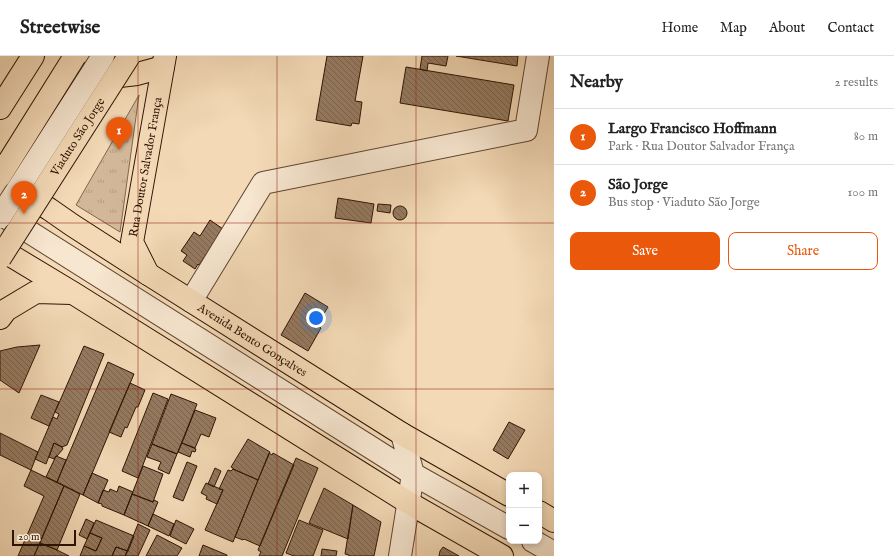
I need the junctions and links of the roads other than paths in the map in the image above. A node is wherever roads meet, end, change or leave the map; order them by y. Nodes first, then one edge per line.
1 (33, 56) edge
2 (75, 56) edge
3 (104, 56) edge
4 (129, 56) edge
5 (538, 56) edge
6 (164, 62) edge
7 (0, 108) edge
8 (0, 177) edge
9 (0, 213) edge
10 (0, 217) edge
11 (0, 249) edge
12 (0, 258) edge
13 (148, 274) junction
14 (73, 293) junction
15 (191, 301) junction
16 (0, 318) edge
17 (402, 434) junction
18 (413, 474) junction
19 (506, 493) edge
20 (409, 503) junction
21 (542, 514) edge
22 (554, 521) edge
23 (506, 526) edge
24 (538, 544) edge
25 (554, 553) edge
26 (400, 556) edge
27 (502, 556) edge

1 - 7 main road
2 - 6 main road
2 - 8 main road, bridge
3 - 10 street, Viaduto São Jorge, bridge
4 - 12 main road, Viaduto São Jorge, bridge
5 - 15 street
6 - 13 main road, Rua Doutor Salvador França
8 - 13 main road, Avenida Bento Gonçalves
9 - 18 street
11 - 14 main road
13 - 15 main road, Avenida Bento Gonçalves
14 - 16 main road
14 - 20 main road
15 - 17 main road, Avenida Bento Gonçalves
17 - 18 street
17 - 19 main road, Avenida Bento Gonçalves
18 - 20 street
18 - 23 street
20 - 26 street
20 - 27 main road
21 - 22 main road
24 - 25 street

